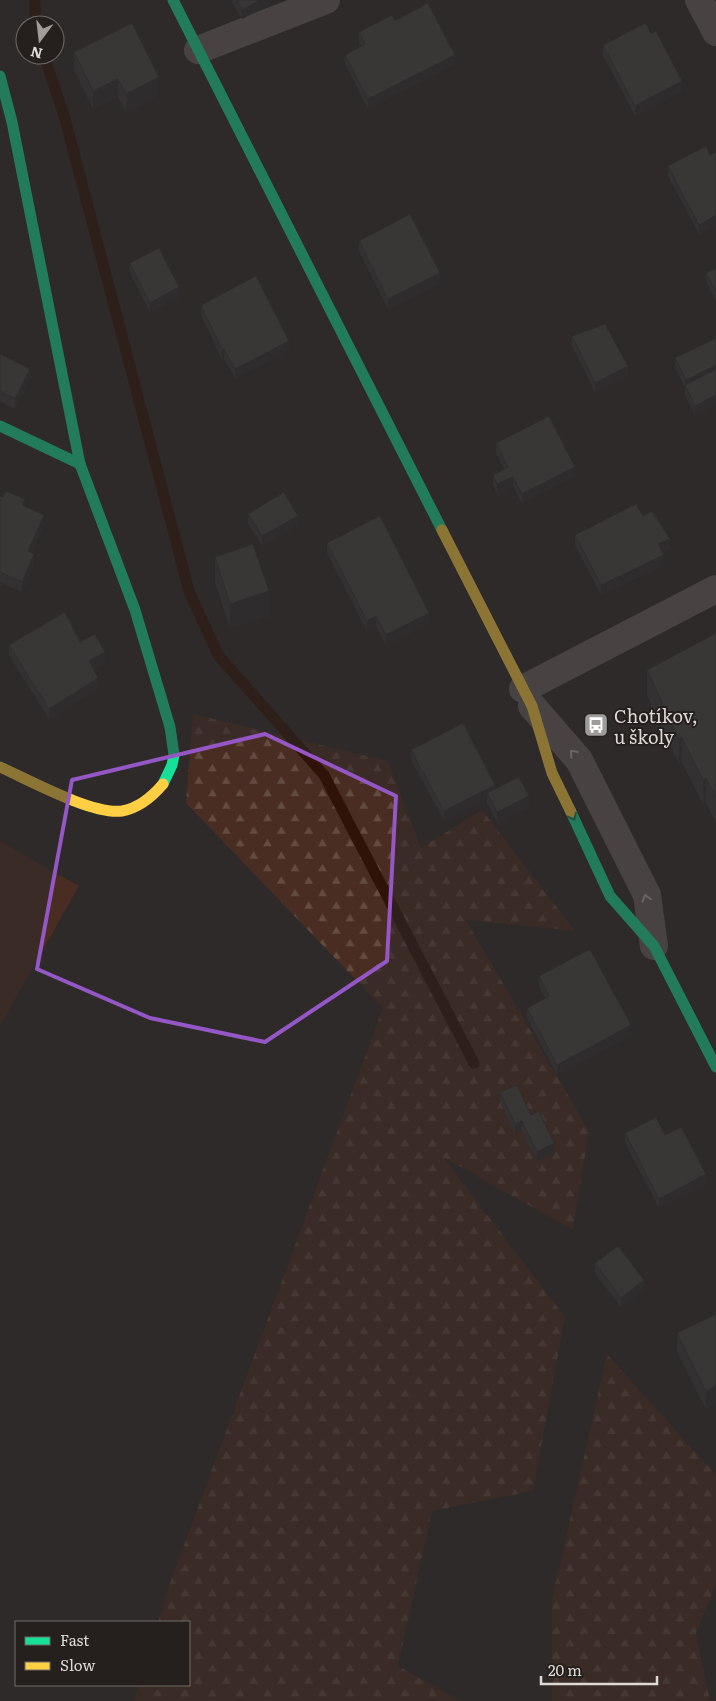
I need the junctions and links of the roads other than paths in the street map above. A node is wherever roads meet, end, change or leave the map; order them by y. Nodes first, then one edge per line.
1 (173, 0) edge
2 (326, 0) edge
3 (699, 0) edge
4 (716, 32) edge
5 (198, 50) junction
6 (0, 76) edge
7 (0, 426) edge
8 (80, 464) junction
9 (716, 589) edge
10 (528, 698) junction
11 (0, 767) edge
12 (654, 946) joint
13 (716, 1068) edge

1 - 5 street
2 - 5 street
3 - 4 street
5 - 10 street
6 - 8 street
7 - 8 street
8 - 11 street
9 - 10 street
10 - 12 street
12 - 13 street

